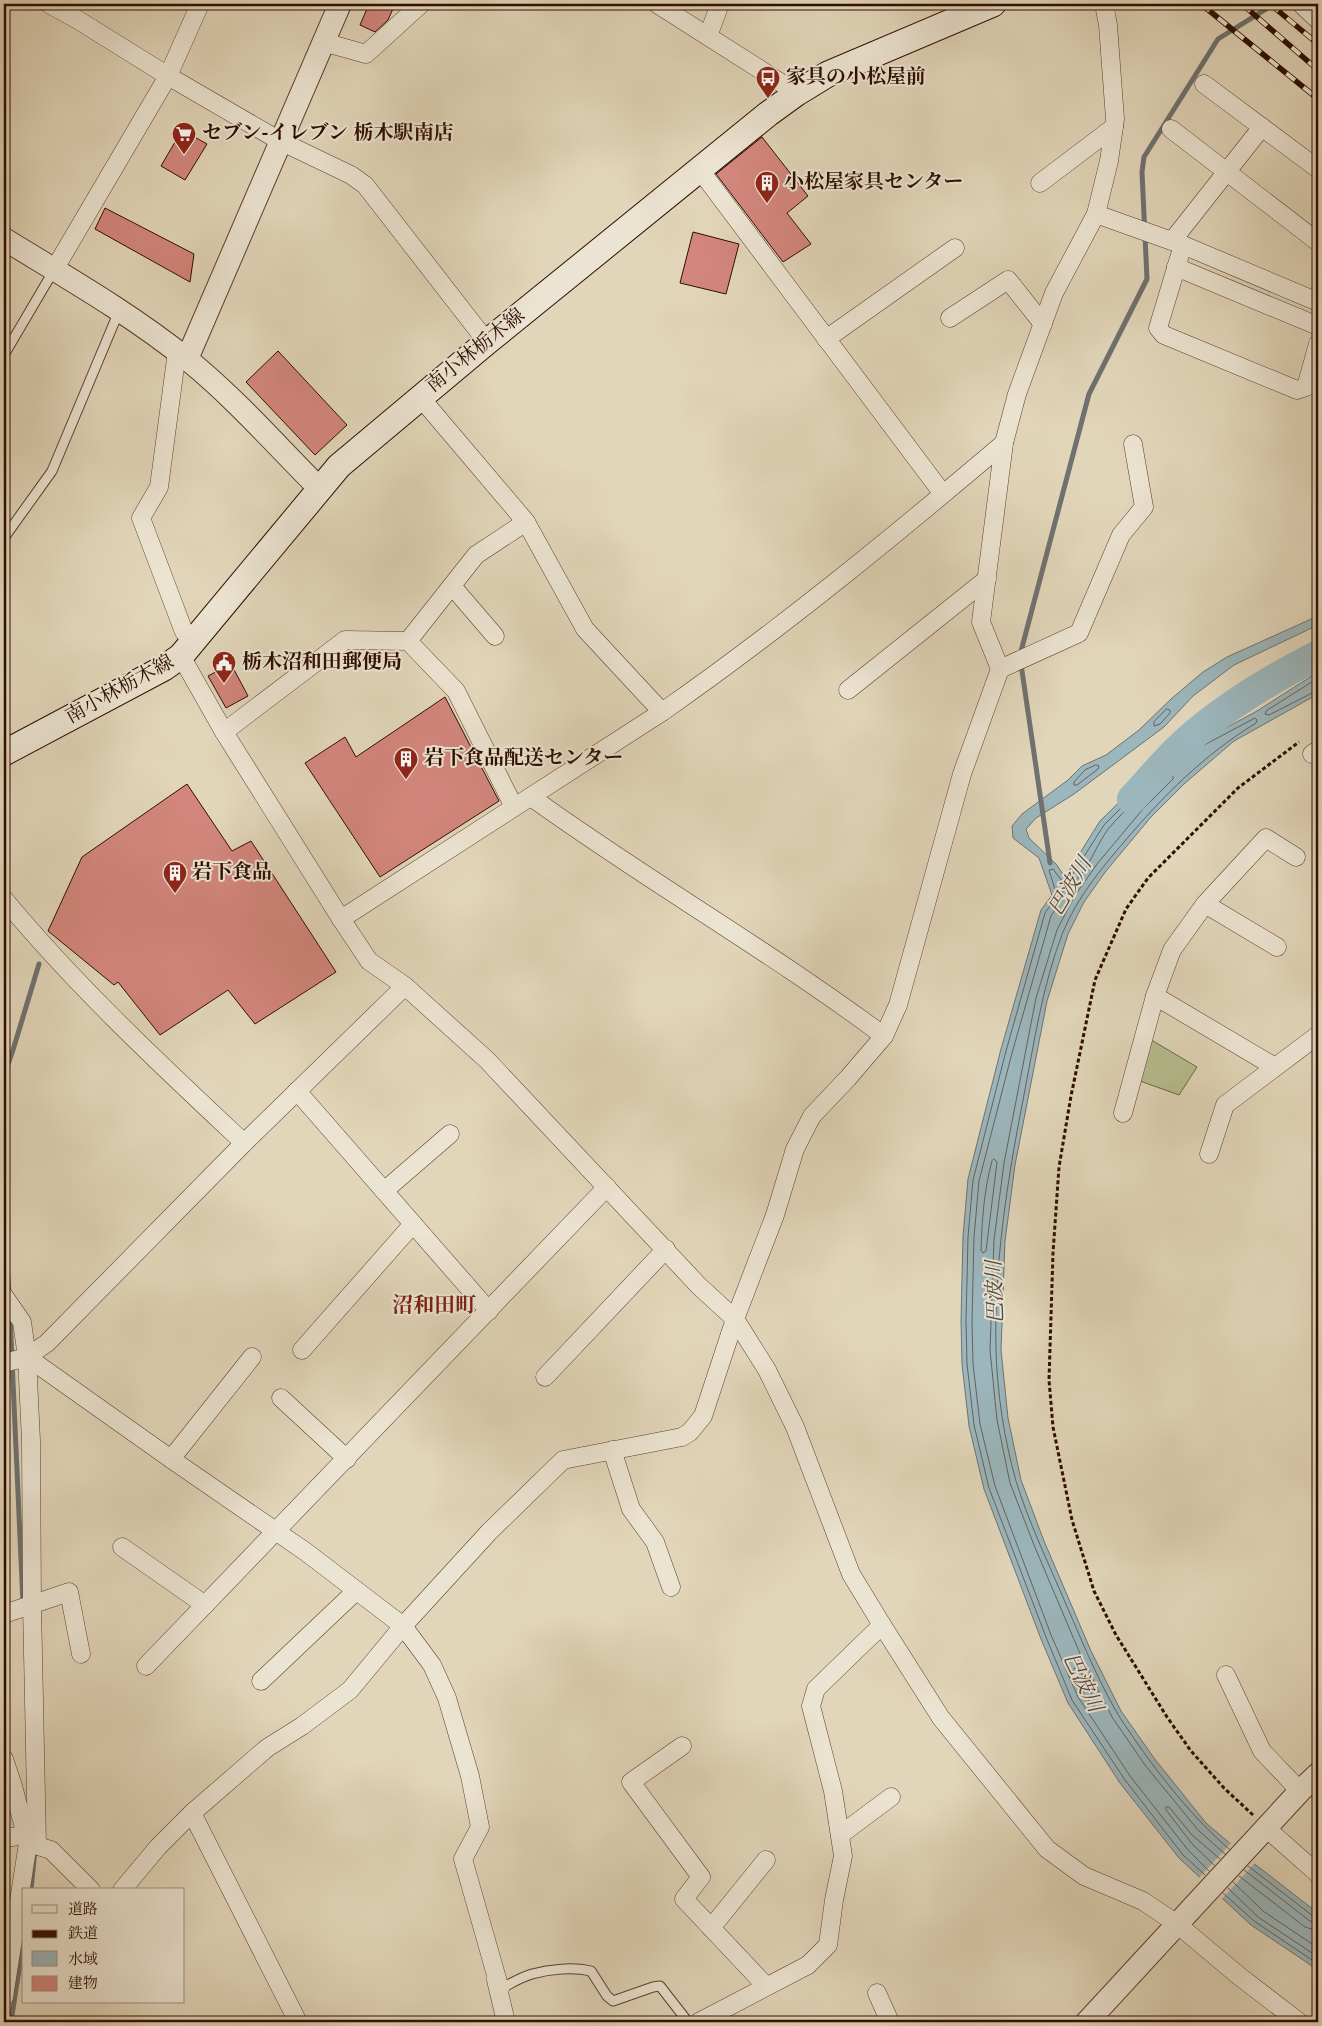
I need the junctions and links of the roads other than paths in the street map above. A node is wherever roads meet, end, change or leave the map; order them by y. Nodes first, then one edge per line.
1 (50, 4) edge
2 (200, 4) edge
3 (340, 4) edge
4 (421, 4) edge
5 (657, 4) edge
6 (720, 4) edge
7 (993, 4) edge
8 (1104, 4) edge
9 (1301, 4) edge
10 (78, 12) edge
11 (1318, 20) edge
12 (708, 36) junction
13 (324, 42) junction
14 (168, 76) junction
15 (1204, 84) dead end
16 (797, 93) junction
17 (1114, 127) junction
18 (1262, 127) junction
19 (1171, 129) dead end
20 (280, 141) junction
21 (1318, 169) edge
22 (700, 170) junction
23 (1226, 172) junction
24 (1040, 183) dead end
25 (1096, 214) junction
26 (4, 239) edge
27 (1318, 242) edge
28 (1177, 243) junction
29 (955, 248) dead end
30 (1176, 267) junction
31 (54, 270) junction
32 (1318, 302) edge
33 (119, 311) junction
34 (950, 318) dead end
35 (1043, 324) junction
36 (1318, 326) edge
37 (826, 338) junction
38 (486, 342) junction
39 (1318, 344) edge
40 (4, 355) edge
41 (187, 359) junction
42 (420, 397) junction
43 (1004, 443) junction
44 (1133, 444) dead end
45 (318, 488) junction
46 (943, 494) junction
47 (526, 522) junction
48 (4, 538) edge
49 (987, 579) junction
50 (452, 586) junction
51 (496, 636) dead end
52 (408, 641) junction
53 (188, 648) junction
54 (1000, 669) junction
55 (848, 690) dead end
56 (662, 712) junction
57 (224, 732) junction
58 (4, 753) edge
59 (531, 797) junction
60 (514, 808) junction
61 (1296, 857) dead end
62 (4, 899) edge
63 (1205, 904) junction
64 (340, 919) junction
65 (1277, 947) dead end
66 (405, 986) junction
67 (1155, 996) junction
68 (1318, 1035) edge
69 (884, 1036) junction
70 (1275, 1067) junction
71 (297, 1091) junction
72 (1123, 1113) dead end
73 (450, 1134) dead end
74 (244, 1143) junction
75 (1209, 1154) dead end
76 (607, 1187) junction
77 (384, 1191) junction
78 (413, 1224) junction
79 (666, 1249) junction
80 (4, 1296) edge
81 (489, 1311) junction
82 (735, 1319) junction
83 (302, 1350) dead end
84 (27, 1357) junction
85 (252, 1357) dead end
86 (4, 1363) edge
87 (545, 1377) dead end
88 (281, 1398) dead end
89 (612, 1450) junction
90 (171, 1459) junction
91 (347, 1459) junction
92 (277, 1532) junction
93 (122, 1547) dead end
94 (671, 1587) dead end
95 (356, 1590) junction
96 (32, 1605) junction
97 (205, 1605) junction
98 (4, 1614) edge
99 (882, 1625) junction
100 (402, 1626) junction
101 (81, 1654) dead end
102 (146, 1666) dead end
103 (1226, 1675) dead end
104 (261, 1681) dead end
105 (682, 1746) dead end
106 (4, 1759) edge
107 (1318, 1776) edge
108 (1300, 1791) junction
109 (10, 1795) edge
110 (891, 1798) dead end
111 (192, 1813) junction
112 (1262, 1832) junction
113 (840, 1835) junction
114 (4, 1838) edge
115 (30, 1841) junction
116 (766, 1860) dead end
117 (1318, 1874) edge
118 (89, 1888) edge
119 (124, 1888) edge
120 (1184, 1917) junction
121 (10, 1924) edge
122 (711, 1928) junction
123 (766, 1986) junction
124 (500, 1989) junction
125 (4, 1990) edge
126 (877, 1993) dead end
127 (298, 2022) edge
128 (506, 2022) edge
129 (688, 2022) edge
130 (699, 2022) edge
131 (890, 2022) edge
132 (1087, 2022) edge
133 (1299, 2022) edge

1 - 10 street
2 - 14 street
3 - 13 street
4 - 13 street
5 - 12 street
6 - 12 street
7 - 16 main road, 南小林栃木線
8 - 17 street
9 - 11 street
10 - 14 street
12 - 16 street
13 - 20 street
14 - 20 street
14 - 31 street
15 - 18 street
16 - 22 main road, 南小林栃木線
17 - 24 street
17 - 25 street
18 - 21 street
18 - 23 street
19 - 23 street
20 - 38 street
20 - 41 street
22 - 37 street
22 - 38 main road, 南小林栃木線
23 - 27 street
23 - 28 street
25 - 28 street
25 - 35 street
26 - 31 street
28 - 30 street
28 - 32 street
29 - 37 street
30 - 36 street
30 - 39 street
31 - 33 street
31 - 40 lane
33 - 41 street
33 - 48 lane
34 - 35 street
35 - 43 street
37 - 46 street
38 - 42 main road, 南小林栃木線
41 - 45 street
41 - 53 street
42 - 45 main road, 南小林栃木線
42 - 47 street
43 - 46 street
43 - 49 street
44 - 54 street
45 - 53 main road, 南小林栃木線
46 - 56 street
47 - 50 street
47 - 56 street
49 - 54 street
49 - 55 street
50 - 51 street
50 - 52 street
52 - 57 street
52 - 60 street
53 - 57 street
53 - 58 main road, 南小林栃木線
54 - 69 street
56 - 59 street
57 - 64 street
59 - 60 street
59 - 69 street
60 - 64 street
61 - 63 street
62 - 74 street
63 - 65 street
63 - 67 street
64 - 66 street
66 - 71 street
66 - 76 street
67 - 70 street
67 - 72 street
68 - 70 street
69 - 82 street
70 - 75 street
71 - 74 street
71 - 77 street
73 - 77 street
74 - 84 street
76 - 79 street
76 - 81 street
77 - 78 street
78 - 81 street
78 - 83 street
79 - 82 street
79 - 87 street
80 - 84 street
81 - 91 street
82 - 89 street
82 - 99 street
84 - 86 street
84 - 90 street
84 - 96 street
85 - 90 street
88 - 91 street
89 - 94 street
89 - 100 street
90 - 92 street
91 - 92 street
92 - 95 street
92 - 97 street
93 - 97 street
95 - 100 street
95 - 104 street
96 - 98 street
96 - 101 street
96 - 115 street
97 - 102 street
99 - 113 street
99 - 120 street
100 - 111 street
100 - 124 street
103 - 108 street
105 - 122 street
106 - 109 street
107 - 108 street
108 - 112 street
109 - 115 street
110 - 113 street
111 - 119 street
111 - 127 street
112 - 117 street
112 - 120 street
113 - 123 street
114 - 115 street
115 - 118 street
115 - 121 street
116 - 122 street
120 - 132 street
120 - 133 street
121 - 125 street
122 - 123 street
123 - 130 street
124 - 128 street
124 - 129 lane
126 - 131 street

